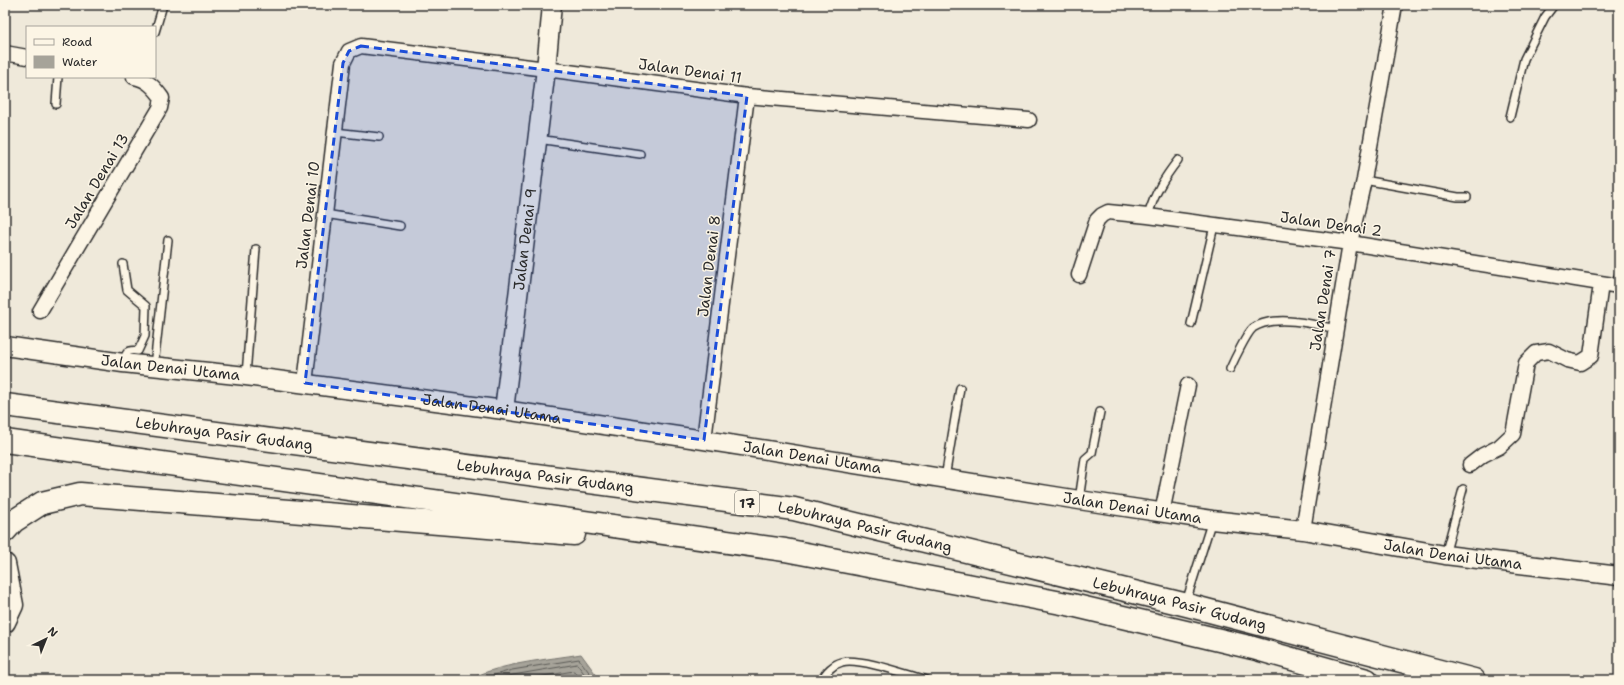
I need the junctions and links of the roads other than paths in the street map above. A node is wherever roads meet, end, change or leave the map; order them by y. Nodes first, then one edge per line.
1 (163, 5) edge
2 (552, 5) edge
3 (1395, 5) edge
4 (1554, 5) edge
5 (156, 29) edge
6 (349, 51) joint
7 (5, 53) edge
8 (26, 57) edge
9 (546, 69) junction
10 (58, 78) edge
11 (138, 78) edge
12 (747, 96) junction
13 (56, 104) dead end
14 (1510, 117) dead end
15 (1029, 120) dead end
16 (335, 132) junction
17 (379, 136) dead end
18 (538, 139) junction
19 (640, 154) dead end
20 (1178, 160) dead end
21 (1364, 180) junction
22 (1467, 197) dead end
23 (325, 214) junction
24 (1148, 216) junction
25 (400, 226) dead end
26 (1214, 226) junction
27 (168, 240) dead end
28 (1350, 243) junction
29 (256, 249) dead end
30 (123, 264) dead end
31 (1080, 275) dead end
32 (1618, 282) edge
33 (1601, 284) junction
34 (40, 311) dead end
35 (1191, 324) dead end
36 (1336, 329) junction
37 (5, 346) edge
38 (123, 363) junction
39 (154, 366) junction
40 (1230, 369) dead end
41 (246, 376) junction
42 (305, 383) junction
43 (1188, 384) dead end
44 (960, 388) dead end
45 (5, 405) edge
46 (504, 410) junction
47 (1100, 412) dead end
48 (704, 440) junction
49 (5, 441) edge
50 (1470, 465) dead end
51 (945, 478) junction
52 (1463, 489) dead end
53 (1079, 500) junction
54 (1162, 513) junction
55 (1212, 520) junction
56 (5, 530) edge
57 (1304, 530) junction
58 (785, 550) junction
59 (1445, 555) junction
60 (5, 564) edge
61 (1619, 576) edge
62 (1185, 604) junction
63 (5, 622) edge
64 (822, 680) edge
65 (927, 680) edge
66 (1367, 680) edge
67 (1474, 680) edge

1 - 5 lane
2 - 9 street, Jalan Denai 9
3 - 21 street, Jalan Denai 7
4 - 14 lane
6 - 9 street, Jalan Denai 11
6 - 16 street, Jalan Denai 10
7 - 8 street
9 - 12 street, Jalan Denai 11
9 - 18 street, Jalan Denai 9
10 - 13 lane
11 - 34 street, Jalan Denai 13
12 - 15 street, Jalan Denai 11
12 - 48 street, Jalan Denai 8
16 - 17 lane
16 - 23 street, Jalan Denai 10
18 - 19 lane
18 - 46 street, Jalan Denai 9
20 - 24 lane
21 - 22 lane
21 - 28 street, Jalan Denai 7
23 - 25 lane
23 - 42 street, Jalan Denai 10
24 - 26 street, Jalan Denai 2
24 - 31 street, Jalan Denai 2
26 - 28 street, Jalan Denai 2
26 - 35 lane
27 - 39 lane
28 - 33 street, Jalan Denai 2
28 - 36 street, Jalan Denai 7
29 - 41 lane
30 - 38 lane
32 - 33 street, Jalan Denai 2
33 - 50 street
36 - 40 lane
36 - 57 street, Jalan Denai 7
37 - 38 street, Jalan Denai Utama
38 - 39 street, Jalan Denai Utama
39 - 41 street, Jalan Denai Utama
41 - 42 street, Jalan Denai Utama
42 - 46 street, Jalan Denai Utama
43 - 54 street
44 - 51 lane
45 - 62 highway, Lebuhraya Pasir Gudang / 17
46 - 48 street, Jalan Denai Utama
47 - 53 lane
48 - 51 street, Jalan Denai Utama
49 - 58 highway, Lebuhraya Pasir Gudang
51 - 53 street, Jalan Denai Utama
52 - 59 lane
53 - 54 street, Jalan Denai Utama
54 - 55 street, Jalan Denai Utama
55 - 57 street, Jalan Denai Utama
55 - 62 lane
56 - 58 highway
57 - 59 street, Jalan Denai Utama
58 - 66 highway, Lebuhraya Pasir Gudang
59 - 61 street, Jalan Denai Utama
60 - 63 main road
62 - 67 highway, Lebuhraya Pasir Gudang / 17
64 - 65 lane

